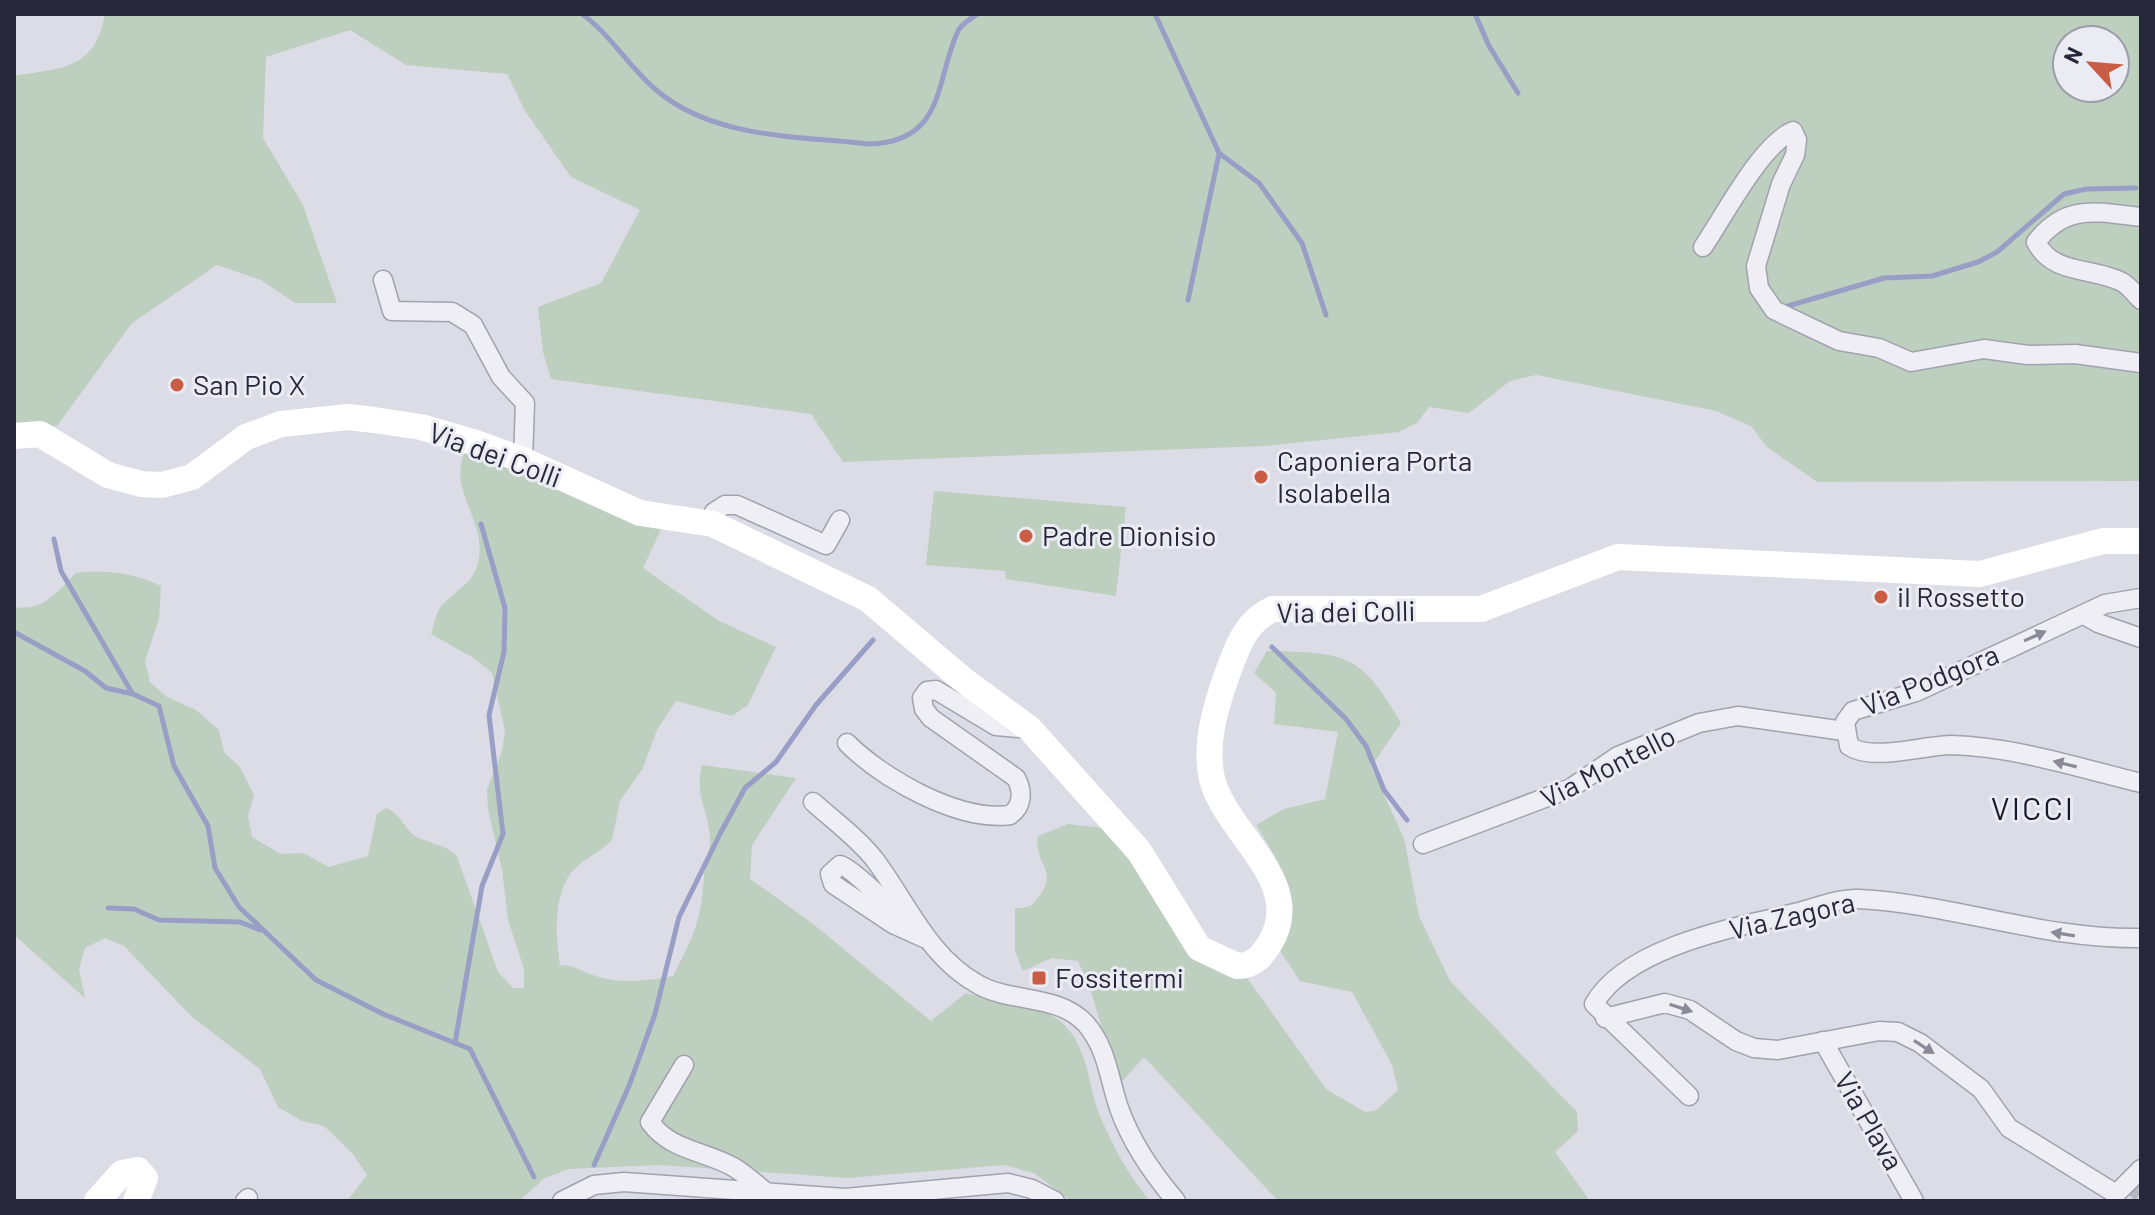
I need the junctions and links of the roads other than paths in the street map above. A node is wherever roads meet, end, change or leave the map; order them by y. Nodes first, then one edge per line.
1 (2141, 217) edge
2 (1703, 247) dead end
3 (383, 280) dead end
4 (2141, 300) edge
5 (2141, 363) edge
6 (14, 436) edge
7 (523, 460) junction
8 (840, 520) dead end
9 (713, 524) junction
10 (2141, 541) edge
11 (2141, 598) edge
12 (2084, 615) junction
13 (2141, 638) edge
14 (1030, 729) junction
15 (1844, 731) junction
16 (847, 743) dead end
17 (2141, 783) edge
18 (813, 802) dead end
19 (1423, 844) dead end
20 (924, 938) junction
21 (2141, 938) edge
22 (1605, 1018) junction
23 (1823, 1041) junction
24 (684, 1065) dead end
25 (1689, 1096) dead end
26 (2123, 1187) tunnel mouth
27 (644, 1192) edge
28 (766, 1192) junction
29 (97, 1201) edge
30 (136, 1201) edge
31 (562, 1201) edge
32 (1055, 1201) edge
33 (1176, 1201) edge
34 (1914, 1201) edge

1 - 4 street
2 - 5 street
3 - 7 street
6 - 7 street, Via dei Colli
7 - 9 street, Via dei Colli
8 - 9 street
9 - 14 street, Via dei Colli
10 - 14 street, Via dei Colli
11 - 12 street, Via Podgora
12 - 13 street
15 -> 12 street, Via Podgora
14 - 16 street
17 -> 15 street, Via Podgora
15 - 19 street, Via Montello
18 - 20 street
20 - 20 street
20 - 33 street
21 -> 22 street, Via Zagora
22 -> 23 street
22 - 25 street
23 -> 26 street
23 - 34 street, Via Plava
24 - 28 street
27 - 28 street
27 - 31 street
28 - 32 street
29 - 30 street

